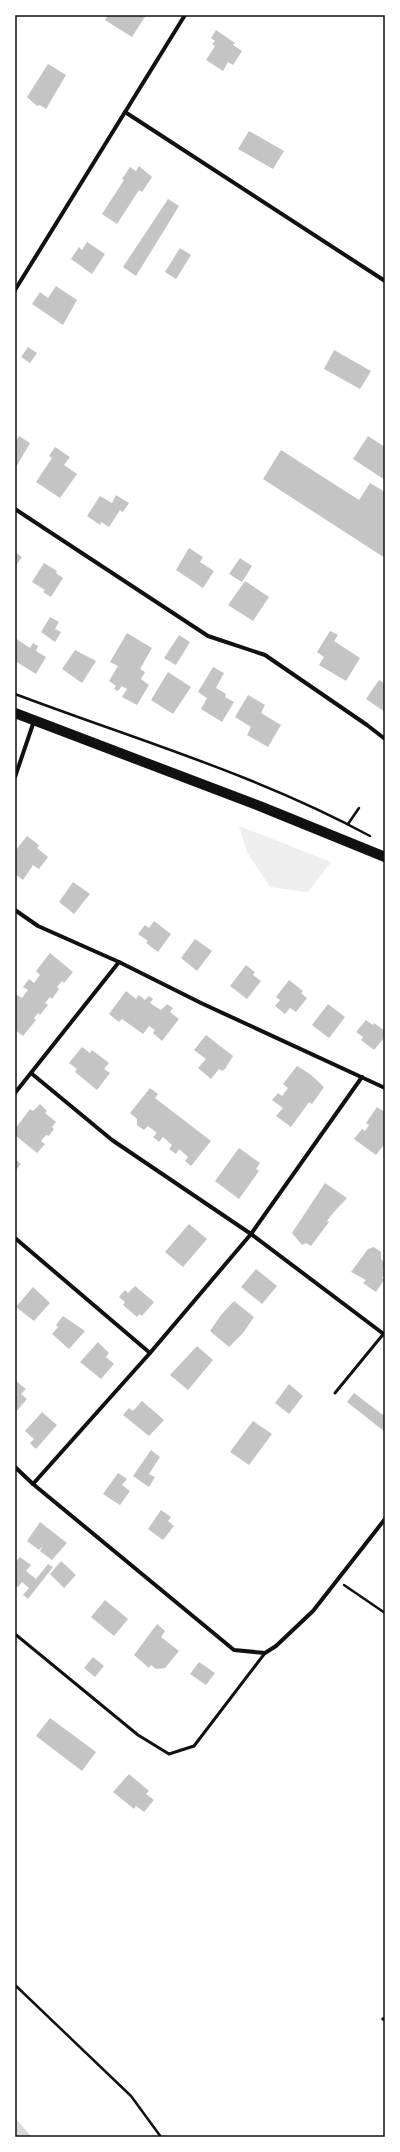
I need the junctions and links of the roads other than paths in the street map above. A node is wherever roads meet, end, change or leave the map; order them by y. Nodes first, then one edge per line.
1 (185, 15) edge
2 (125, 112) junction
3 (385, 281) edge
4 (15, 290) edge
5 (15, 509) edge
6 (15, 713) edge
7 (35, 721) junction
8 (385, 739) edge
9 (15, 777) edge
10 (385, 857) edge
11 (15, 910) edge
12 (119, 962) junction
13 (31, 1073) junction
14 (362, 1077) junction
15 (385, 1088) edge
16 (15, 1093) edge
17 (251, 1234) junction
18 (15, 1238) edge
19 (385, 1334) edge
20 (150, 1353) junction
21 (335, 1393) dead end
22 (15, 1467) edge
23 (33, 1484) junction
24 (385, 1519) edge
25 (15, 1634) edge
26 (265, 1653) junction

1 - 2 street
2 - 3 street
2 - 4 street
5 - 8 street
6 - 7 main road
7 - 9 street
7 - 10 main road
11 - 12 street
12 - 13 street
12 - 14 street
13 - 16 street
13 - 17 street
14 - 15 street
14 - 17 street
17 - 19 street
17 - 20 street
18 - 20 street
19 - 21 lane
20 - 23 street
22 - 23 street
23 - 26 street
24 - 26 street
25 - 26 lane

